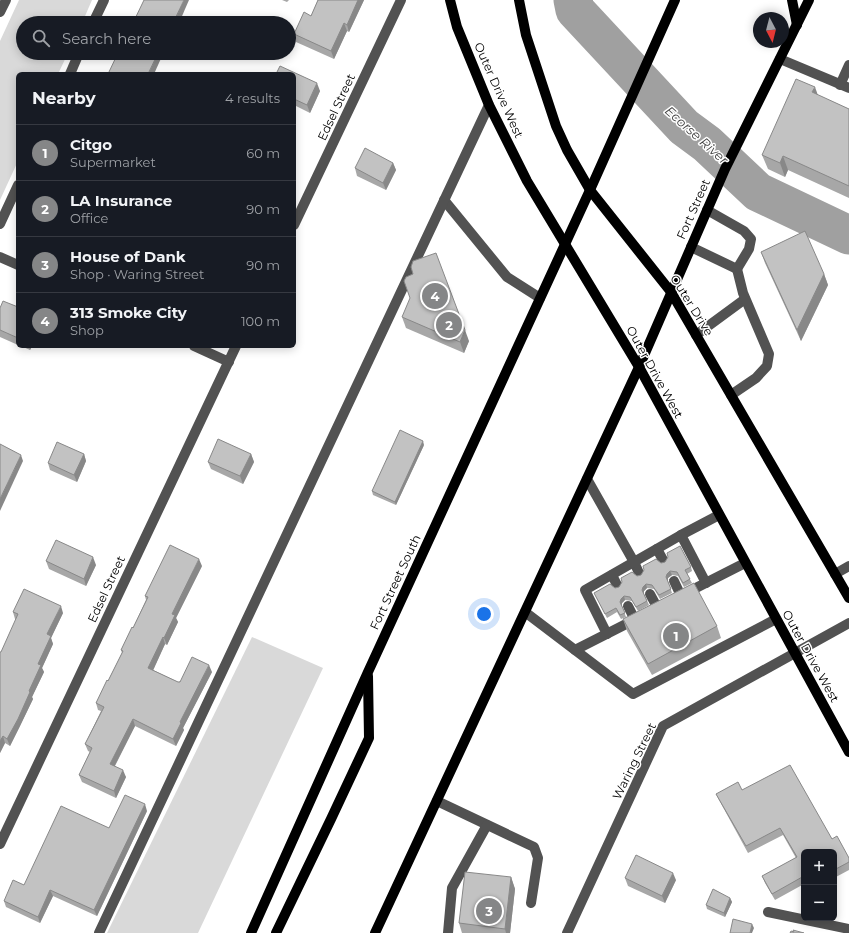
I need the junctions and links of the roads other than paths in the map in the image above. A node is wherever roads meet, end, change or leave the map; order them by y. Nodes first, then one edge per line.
1 (6, 0) edge
2 (104, 0) edge
3 (401, 0) edge
4 (450, 0) edge
5 (519, 0) edge
6 (675, 0) edge
7 (792, 0) edge
8 (809, 0) edge
9 (0, 12) edge
10 (96, 16) edge
11 (797, 25) junction
12 (780, 59) junction
13 (76, 60) edge
14 (849, 65) edge
15 (71, 72) edge
16 (845, 86) edge
17 (489, 105) junction
18 (16, 189) edge
19 (590, 190) junction
20 (444, 200) junction
21 (707, 210) junction
22 (296, 221) edge
23 (0, 224) edge
24 (565, 244) junction
25 (691, 247) junction
26 (0, 257) edge
27 (16, 264) edge
28 (737, 269) junction
29 (671, 292) junction
30 (540, 298) junction
31 (745, 300) junction
32 (696, 335) junction
33 (198, 348) edge
34 (235, 348) edge
35 (229, 362) junction
36 (639, 367) junction
37 (731, 395) junction
38 (587, 480) junction
39 (719, 515) junction
40 (681, 535) junction
41 (657, 550) junction
42 (663, 560) dead end
43 (634, 562) junction
44 (745, 563) junction
45 (849, 566) edge
46 (639, 573) dead end
47 (835, 574) junction
48 (612, 575) junction
49 (674, 581) dead end
50 (706, 583) junction
51 (617, 585) dead end
52 (650, 594) dead end
53 (681, 596) junction
54 (849, 598) edge
55 (663, 604) junction
56 (628, 606) dead end
57 (525, 612) junction
58 (776, 619) junction
59 (634, 620) junction
60 (849, 622) edge
61 (607, 634) junction
62 (575, 650) junction
63 (795, 652) junction
64 (368, 672) junction
65 (849, 752) edge
66 (437, 801) junction
67 (487, 825) junction
68 (0, 844) edge
69 (531, 903) dead end
70 (768, 912) dead end
71 (849, 929) edge
72 (98, 933) edge
73 (251, 933) edge
74 (276, 933) edge
75 (376, 933) edge
76 (448, 933) edge
77 (567, 933) edge

1 - 9 street
2 - 10 street
3 - 22 street, Edsel Street
4 - 17 main road, Outer Drive West
5 - 19 main road, Outer Drive
6 - 19 main road
7 - 11 main road
8 - 11 main road, Fort Street
11 - 12 main road, Fort Street
12 - 16 street
12 - 21 main road, Fort Street
13 - 15 street
14 - 16 street
17 - 20 street
17 - 24 main road, Outer Drive West
18 - 23 street
19 - 24 main road
19 - 29 main road, Outer Drive
20 - 30 street
20 - 72 street
21 - 25 main road, Fort Street
21 - 28 street
24 - 30 main road, Fort Street South
24 - 36 main road, Outer Drive West
25 - 28 street
25 - 29 main road, Fort Street
26 - 27 street
28 - 31 street
29 - 32 main road, Outer Drive
29 - 36 main road, Fort Street
30 - 64 main road, Fort Street South
31 - 32 street
31 - 37 street
32 - 37 main road, Outer Drive
33 - 35 street
34 - 35 street, Edsel Street
35 - 68 street, Edsel Street
36 - 38 main road
36 - 39 main road, Outer Drive West
37 - 47 main road, Outer Drive
38 - 43 street
38 - 57 main road
39 - 40 street
39 - 44 main road, Outer Drive West
40 - 41 street
40 - 50 street
41 - 42 street
41 - 43 street
43 - 46 street
43 - 48 street
44 - 50 street
44 - 58 main road, Outer Drive West
45 - 47 street
47 - 54 main road, Outer Drive
48 - 51 street
48 - 61 street
49 - 53 street
50 - 53 street
52 - 55 street
53 - 55 street
55 - 59 street
56 - 59 street
57 - 62 street
57 - 66 main road
58 - 62 street
58 - 63 main road, Outer Drive West
59 - 61 street
60 - 63 street, Waring Street
61 - 62 street
63 - 65 main road, Outer Drive West
63 - 77 street, Waring Street
64 - 73 main road, Fort Street South
64 - 74 main road
66 - 67 street
66 - 75 main road
67 - 69 street
67 - 76 street
70 - 71 street

